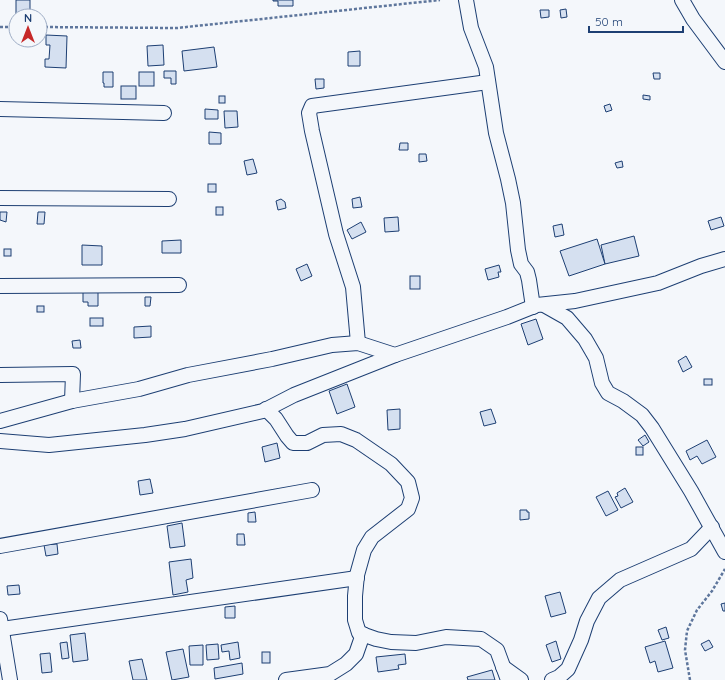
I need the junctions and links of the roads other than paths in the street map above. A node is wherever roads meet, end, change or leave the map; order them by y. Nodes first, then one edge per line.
1 (466, 0) edge
2 (682, 0) edge
3 (725, 62) edge
4 (488, 82) junction
5 (0, 110) edge
6 (164, 113) dead end
7 (0, 198) edge
8 (169, 198) dead end
9 (725, 259) edge
10 (179, 285) dead end
11 (0, 286) edge
12 (538, 306) junction
13 (358, 342) junction
14 (395, 355) junction
15 (0, 375) edge
16 (72, 401) junction
17 (266, 409) junction
18 (0, 420) edge
19 (0, 441) edge
20 (312, 490) dead end
21 (712, 527) junction
22 (0, 546) edge
23 (725, 552) edge
24 (357, 578) junction
25 (1, 624) edge
26 (363, 634) junction
27 (503, 666) junction
28 (10, 680) edge
29 (286, 680) edge
30 (508, 680) edge
31 (521, 680) edge
32 (552, 680) edge

1 - 4 street
2 - 3 street
4 - 12 street
4 - 13 street
5 - 6 street
7 - 8 street
9 - 12 street
10 - 11 street
12 - 14 street
12 - 21 street
13 - 14 street
13 - 16 street
14 - 17 street
15 - 16 street
16 - 18 street
17 - 19 street
17 - 24 street
20 - 22 street
21 - 23 street
21 - 32 street
24 - 25 street
24 - 26 street
25 - 28 street
26 - 27 street
26 - 29 street
27 - 30 street
27 - 31 street

